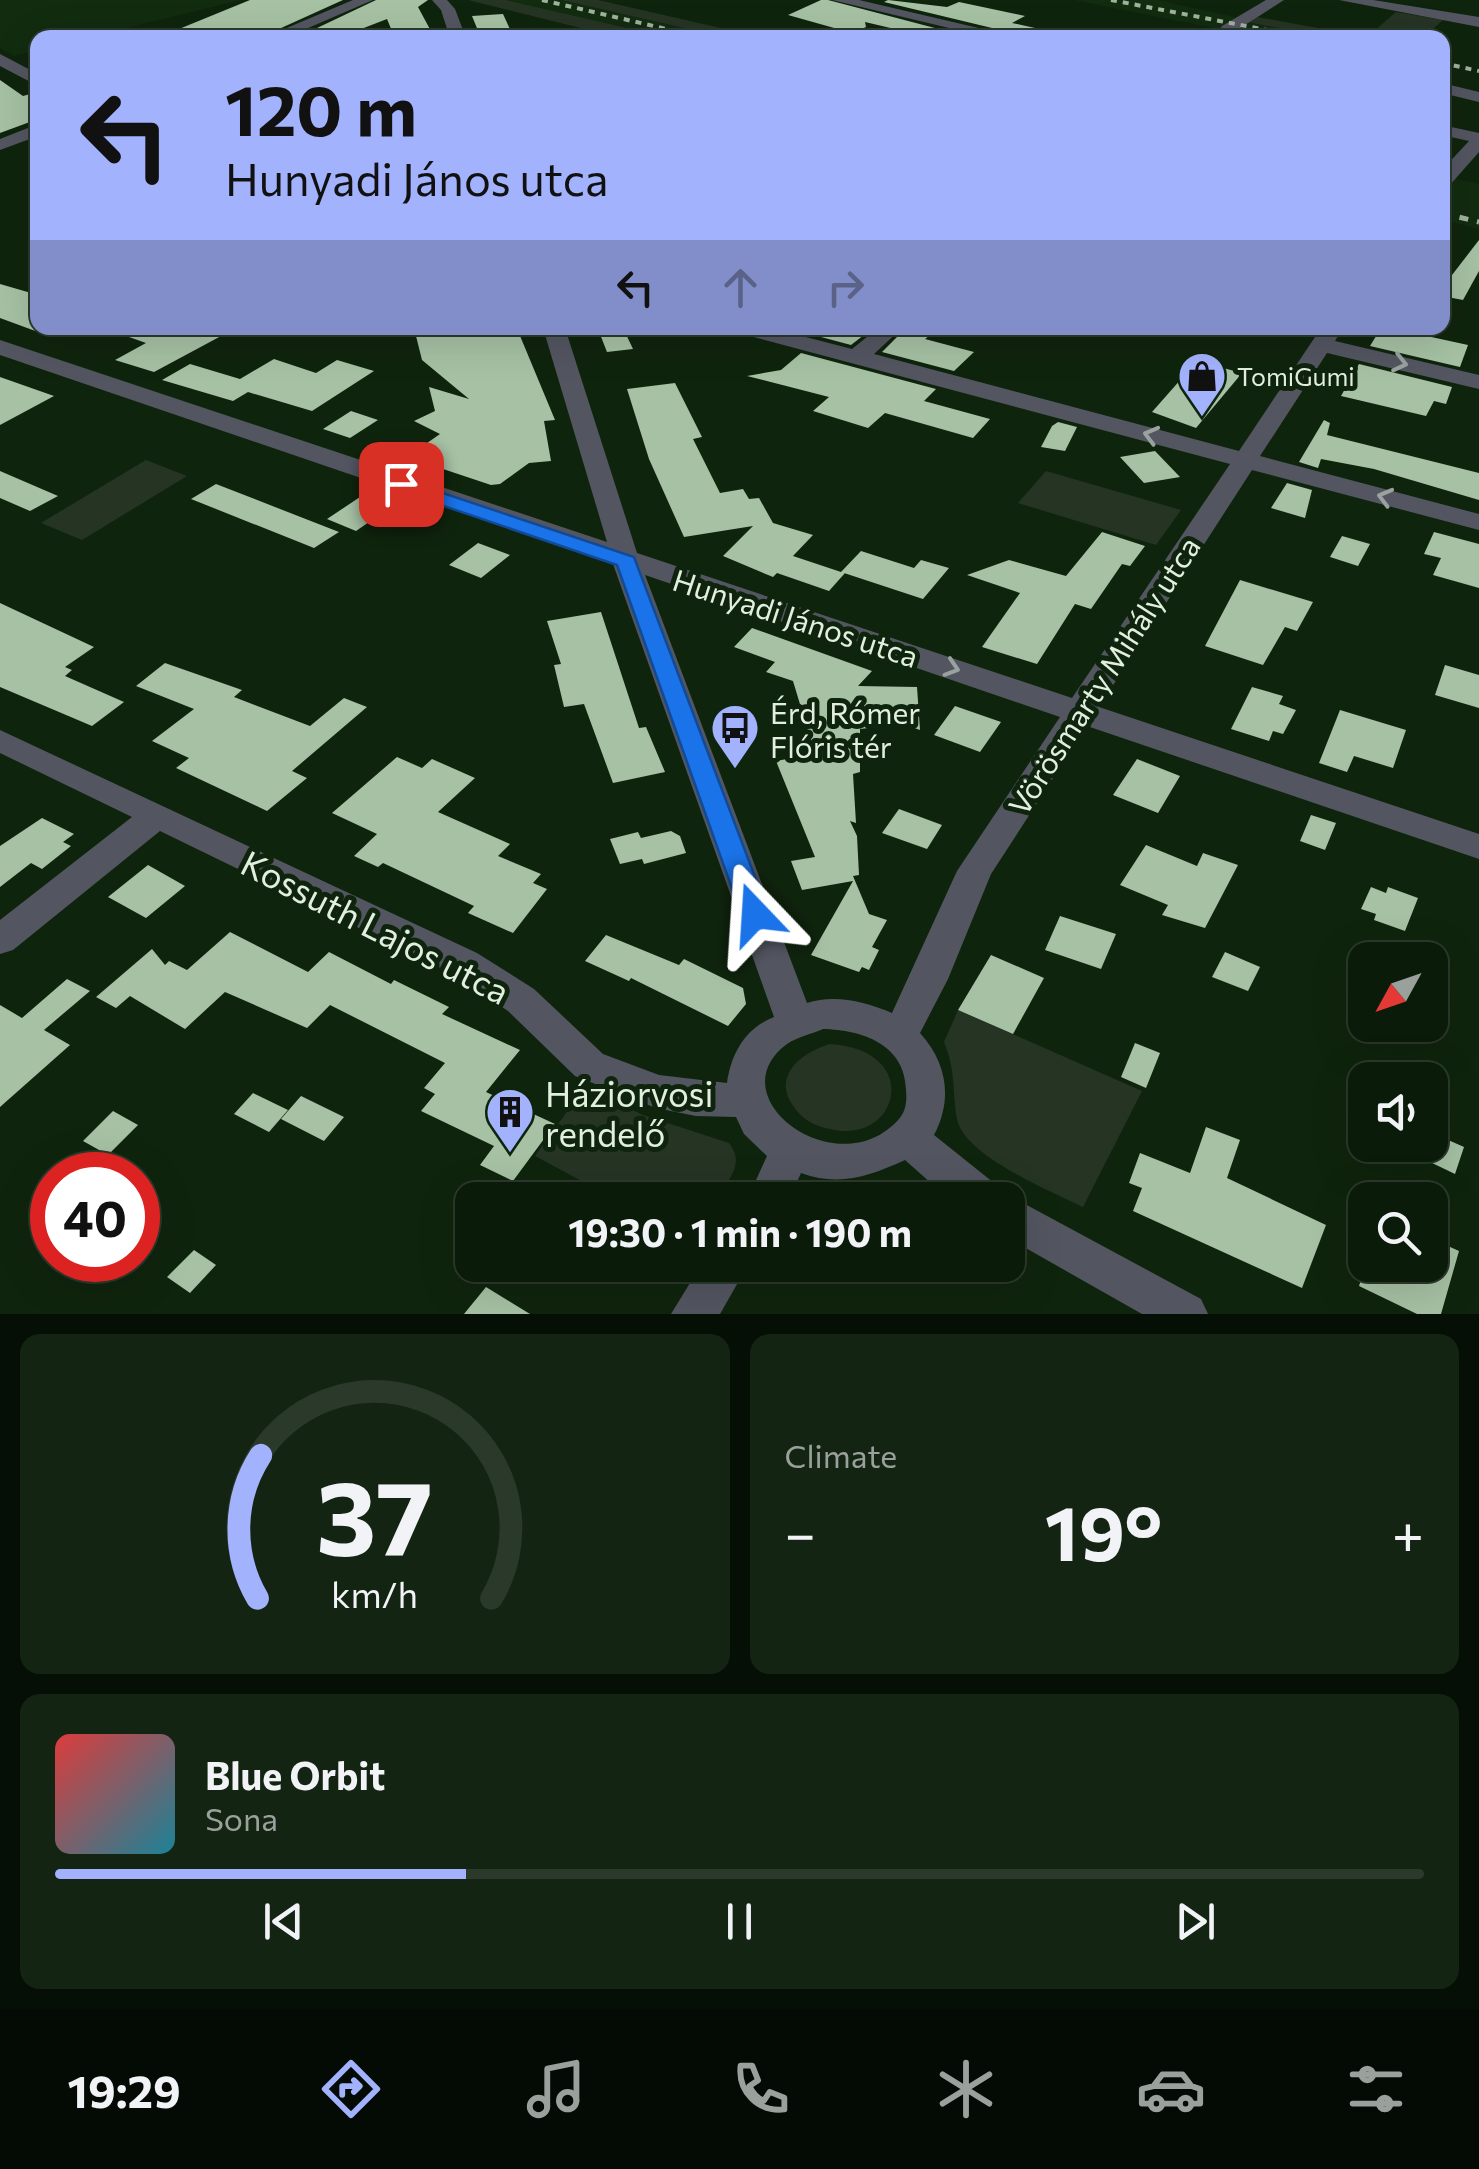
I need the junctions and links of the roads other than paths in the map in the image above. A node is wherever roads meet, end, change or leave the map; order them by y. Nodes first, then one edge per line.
1 (366, 0) edge
2 (439, 0) edge
3 (839, 0) edge
4 (1277, 0) edge
5 (1346, 0) edge
6 (1479, 22) edge
7 (290, 30) edge
8 (455, 30) edge
9 (977, 30) edge
10 (1227, 30) edge
11 (2, 62) edge
12 (30, 80) edge
13 (1450, 90) edge
14 (1479, 96) edge
15 (1450, 132) edge
16 (1479, 139) edge
17 (1450, 173) edge
18 (556, 335) edge
19 (775, 335) edge
20 (882, 335) edge
21 (1327, 336) edge
22 (0, 347) edge
23 (858, 356) junction
24 (1479, 382) edge
25 (1245, 460) junction
26 (1479, 522) edge
27 (626, 562) junction
28 (1080, 710) junction
29 (0, 740) edge
30 (156, 816) junction
31 (1479, 847) edge
32 (0, 940) edge
33 (794, 1020) junction
34 (899, 1036) junction
35 (746, 1100) junction
36 (908, 1138) junction
37 (790, 1152) junction
38 (776, 1182) edge
39 (958, 1182) edge
40 (1025, 1225) edge
41 (715, 1282) edge
42 (694, 1314) edge
43 (1185, 1314) edge

1 - 7 street
2 - 8 street
3 - 9 street
4 - 10 street
5 - 6 street
11 - 12 street
13 - 14 street
15 - 16 street
16 - 17 street
18 - 27 street
19 - 23 street
20 - 23 street
21 -> 24 street
21 - 25 street, Vörösmarty Mihály utca
22 - 27 street, Hunyadi János utca
25 -> 23 street
26 -> 25 street
25 - 28 street, Vörösmarty Mihály utca
27 -> 28 street, Hunyadi János utca
27 - 33 street
28 - 31 street, Hunyadi János utca
28 - 34 street, Vörösmarty Mihály utca
29 - 30 street, Kossuth Lajos utca
30 - 32 street
30 - 35 street, Kossuth Lajos utca
33 - 34 street
33 - 35 street
34 - 36 street
35 - 37 street
36 - 37 street
36 - 39 street
37 - 38 street
40 - 43 street
41 - 42 street

